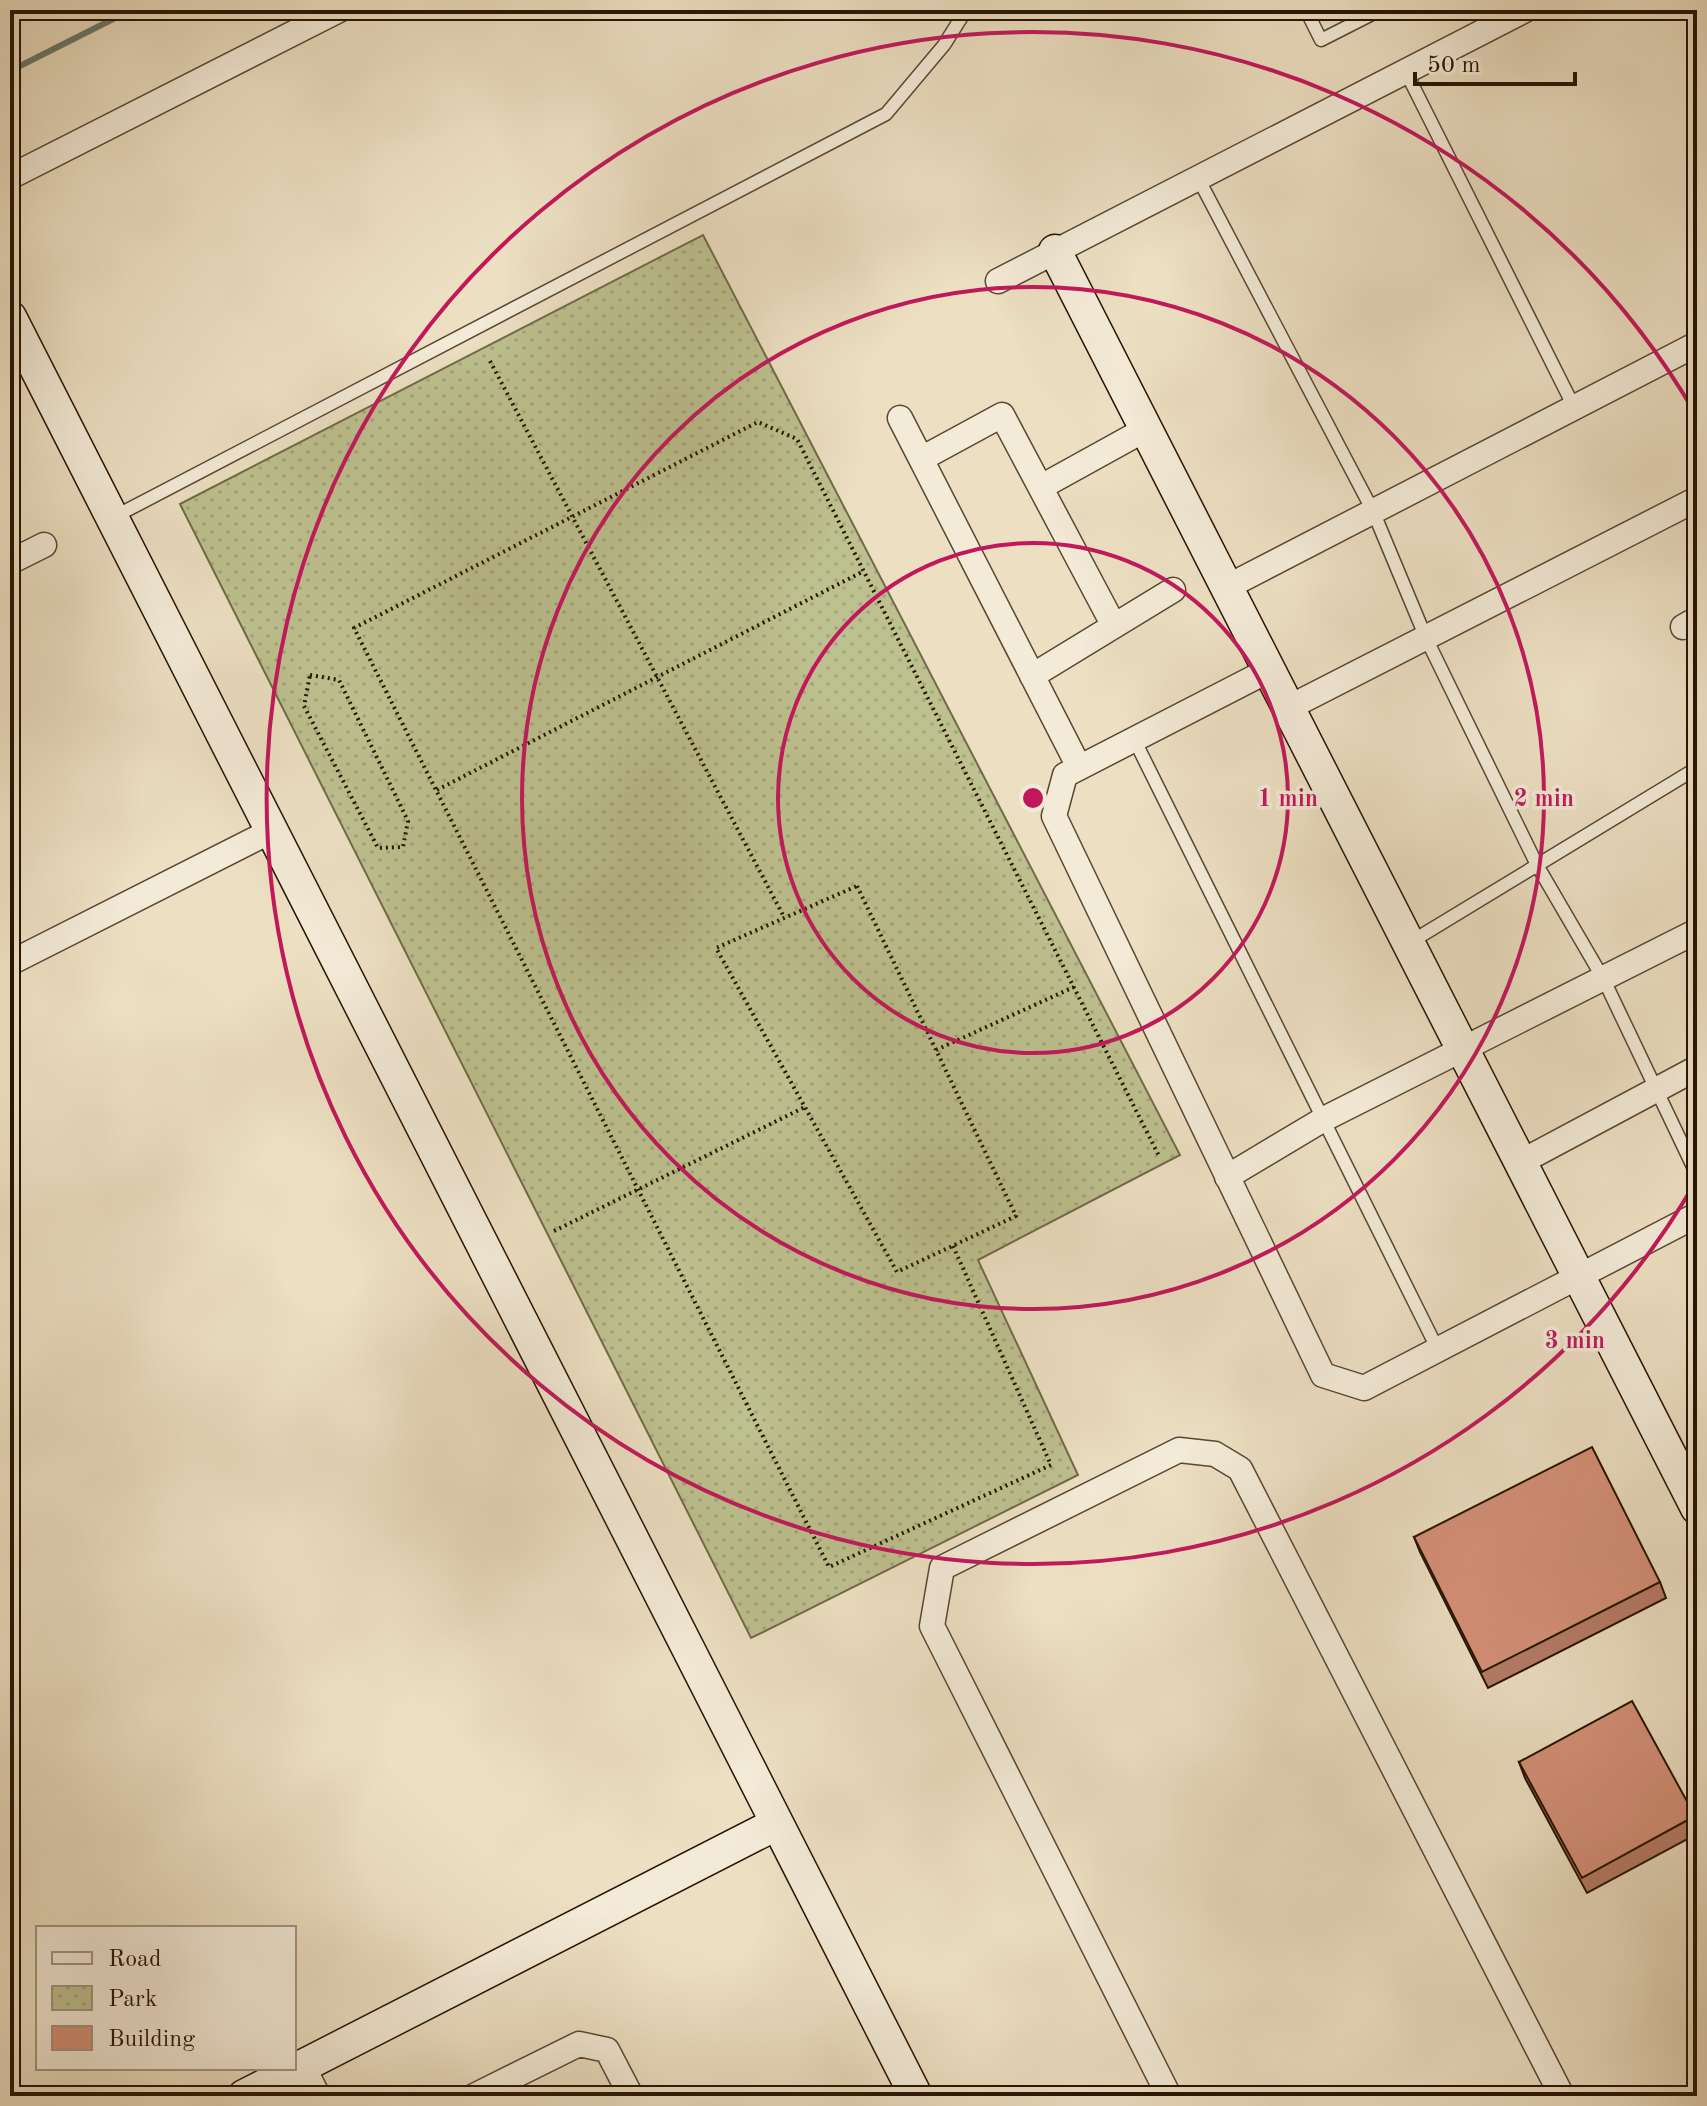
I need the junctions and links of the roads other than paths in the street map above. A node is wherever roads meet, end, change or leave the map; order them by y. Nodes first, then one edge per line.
1 (339, 10) edge
2 (966, 10) edge
3 (1306, 10) edge
4 (1380, 10) edge
5 (1525, 10) edge
6 (1406, 72) junction
7 (10, 177) edge
8 (1198, 178) junction
9 (1055, 251) junction
10 (998, 281) dead end
11 (10, 317) edge
12 (1697, 344) edge
13 (1574, 407) junction
14 (900, 418) dead end
15 (1146, 429) junction
16 (921, 459) junction
17 (1041, 487) junction
18 (1697, 499) edge
19 (1373, 511) junction
20 (112, 518) junction
21 (44, 545) dead end
22 (10, 562) edge
23 (1227, 587) junction
24 (1173, 590) dead end
25 (1114, 626) junction
26 (1426, 638) junction
27 (1269, 670) junction
28 (1032, 676) junction
29 (1288, 708) junction
30 (1134, 739) junction
31 (1079, 767) junction
32 (1697, 768) edge
33 (271, 831) junction
34 (1537, 865) junction
35 (1697, 931) edge
36 (1409, 943) junction
37 (10, 963) edge
38 (1604, 980) junction
39 (1464, 1052) junction
40 (1697, 1068) edge
41 (1654, 1091) junction
42 (1324, 1119) junction
43 (1521, 1162) junction
44 (1697, 1175) edge
45 (1227, 1177) junction
46 (1697, 1215) edge
47 (1579, 1277) junction
48 (1438, 1350) junction
49 (1696, 1505) edge
50 (776, 1824) junction
51 (303, 2066) junction
52 (295, 2070) edge
53 (296, 2070) edge
54 (480, 2095) edge
55 (244, 2096) edge
56 (318, 2096) edge
57 (631, 2096) edge
58 (916, 2096) edge
59 (1169, 2096) edge
60 (1562, 2096) edge

1 - 7 street
2 - 20 lane
3 - 4 lane
5 - 6 street
6 - 8 street
6 - 13 lane
8 - 9 street
8 - 19 lane
9 - 10 street
9 - 15 street
11 - 20 street
12 - 13 street
13 - 19 street
14 - 16 street
15 - 17 street
15 - 23 street
16 - 17 street
16 - 28 street
17 - 25 street
18 - 26 street
19 - 23 street
19 - 26 lane
20 - 33 street
21 - 22 street
23 - 27 street
24 - 25 street
25 - 28 street
26 - 29 street
26 - 34 lane
27 - 29 street
27 - 30 street
28 - 31 street
29 - 36 street
30 - 31 street
30 - 42 lane
31 - 45 street
32 - 34 lane
33 - 37 street
33 - 50 street
34 - 36 lane
34 - 38 lane
35 - 38 street
36 - 39 street
38 - 39 street
38 - 41 lane
39 - 42 street
39 - 43 street
40 - 41 street
41 - 43 street
41 - 44 lane
42 - 45 street
42 - 48 lane
43 - 47 street
45 - 48 street
46 - 47 street
47 - 48 street
47 - 49 street
50 - 51 street
50 - 58 street
51 - 53 street
51 - 56 street
52 - 55 street
54 - 57 street
59 - 60 street

